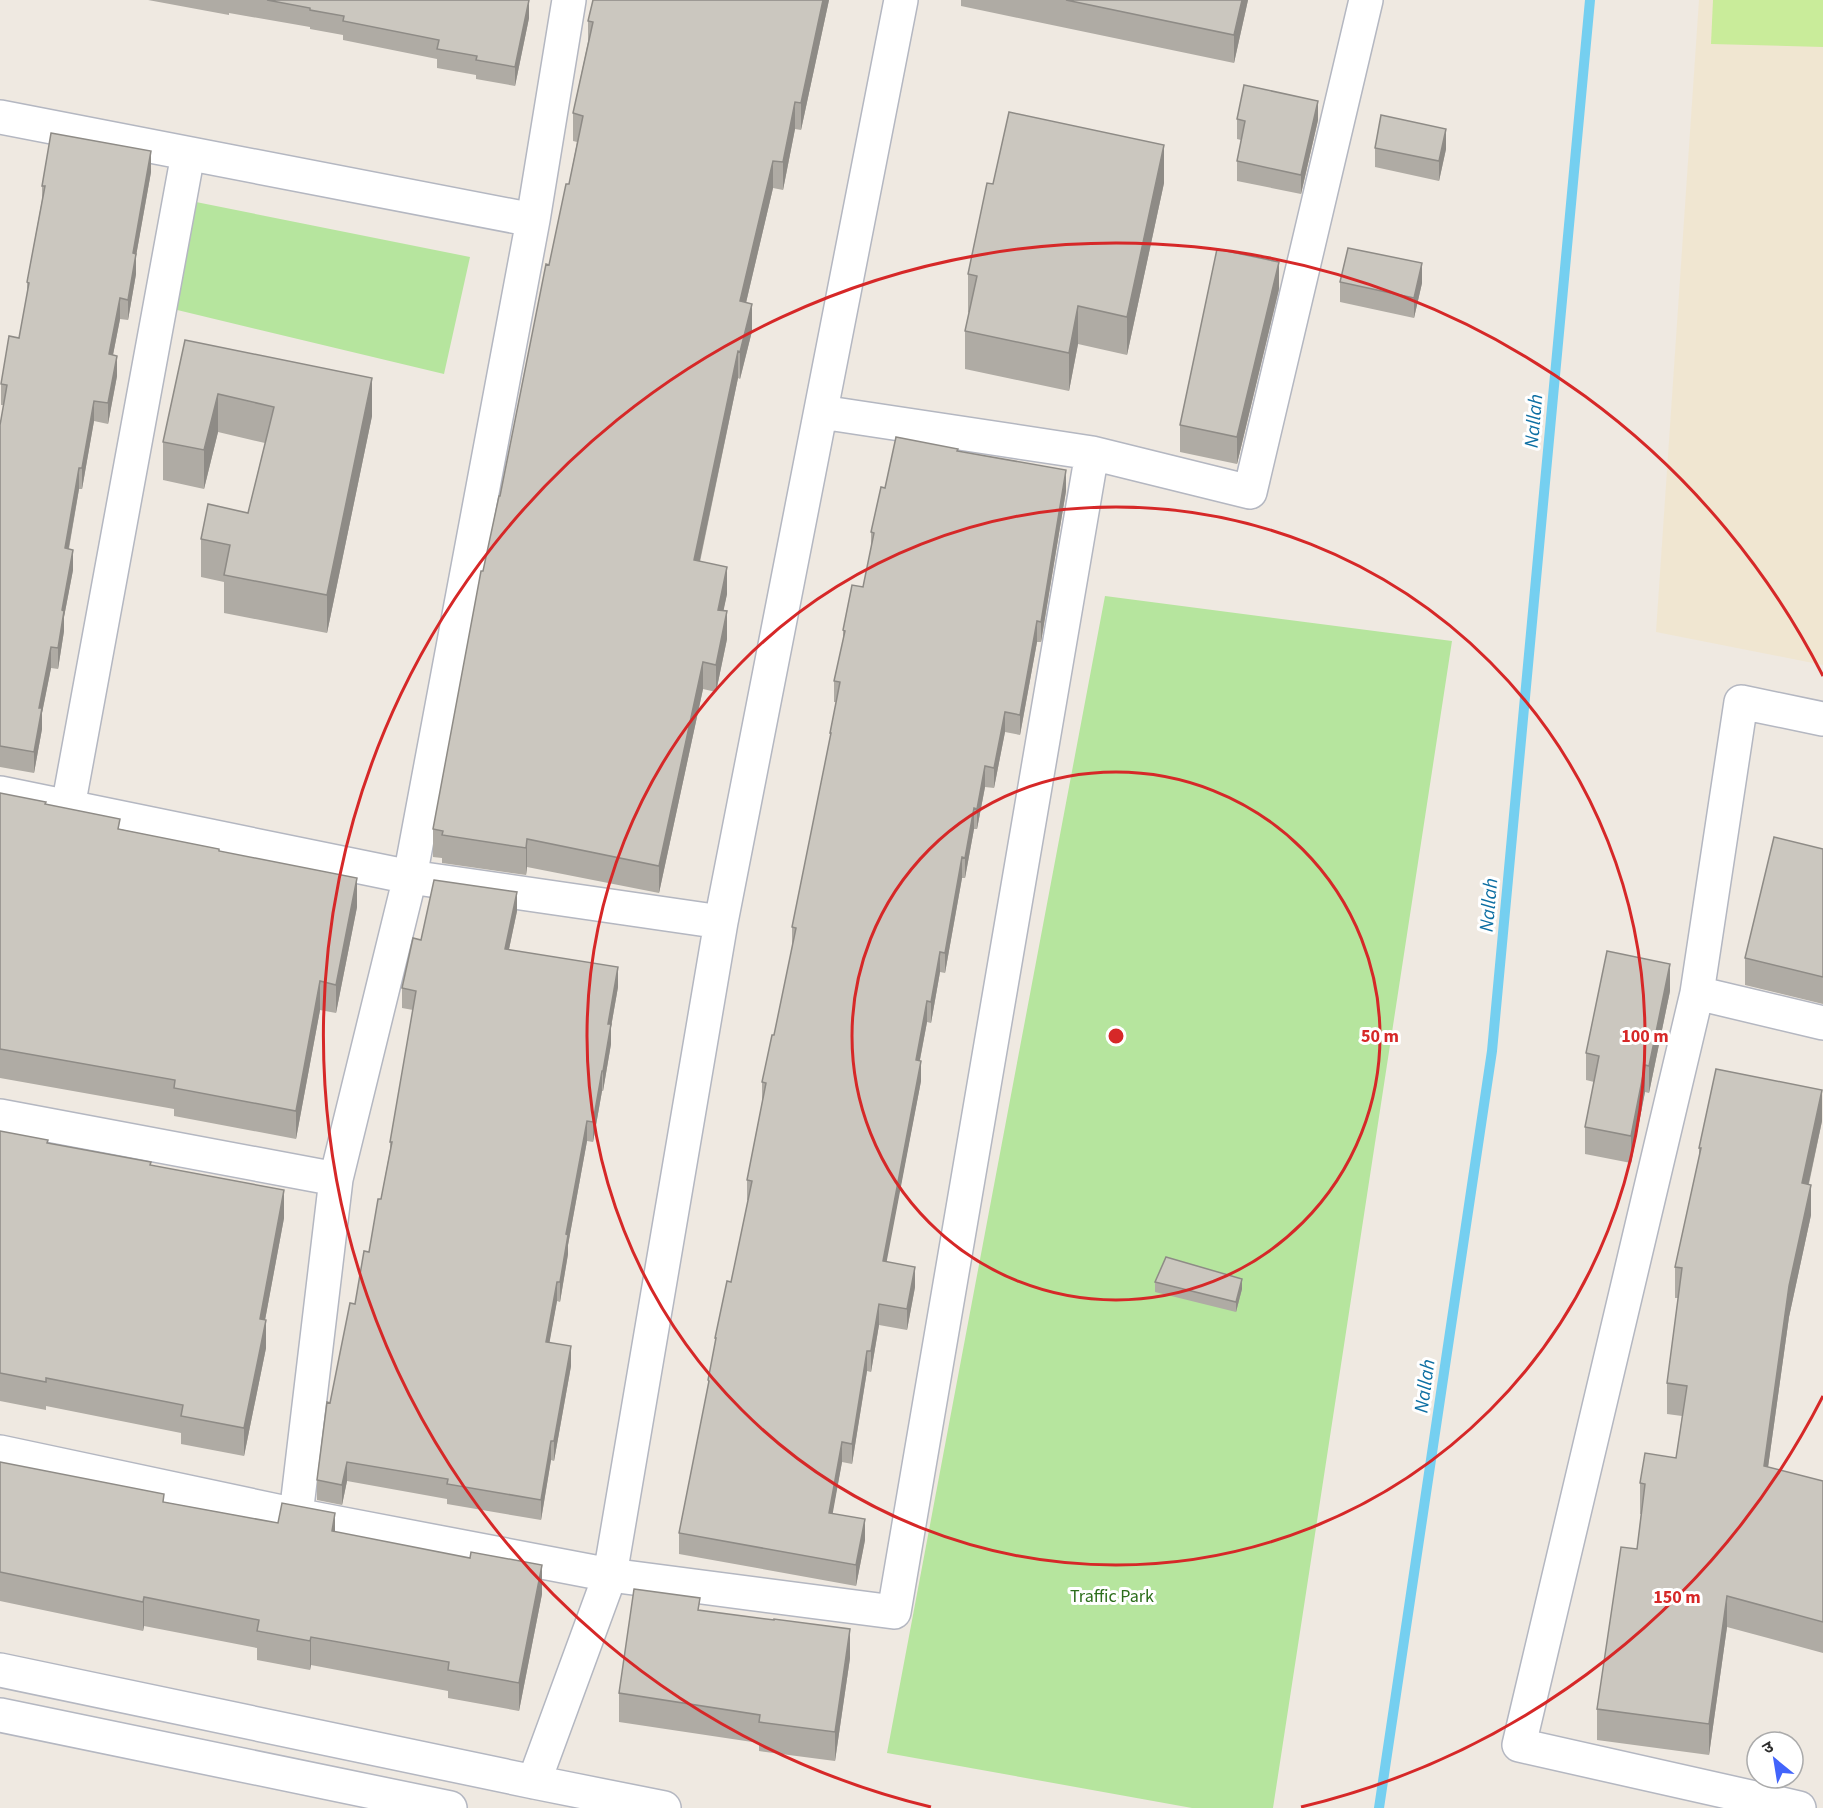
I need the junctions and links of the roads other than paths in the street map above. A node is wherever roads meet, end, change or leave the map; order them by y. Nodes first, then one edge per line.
1 (569, 0) edge
2 (901, 0) edge
3 (1366, 0) edge
4 (0, 117) edge
5 (188, 154) junction
6 (532, 220) junction
7 (821, 412) junction
8 (1092, 453) junction
9 (1823, 719) edge
10 (0, 793) edge
11 (68, 807) junction
12 (410, 877) junction
13 (721, 922) junction
14 (1697, 993) junction
15 (1823, 1023) edge
16 (0, 1116) edge
17 (336, 1179) junction
18 (0, 1452) edge
19 (296, 1515) junction
20 (610, 1575) junction
21 (0, 1670) edge
22 (0, 1715) edge
23 (534, 1782) junction
24 (450, 1808) edge
25 (664, 1808) edge
26 (1800, 1808) edge

1 - 6 street
2 - 7 street
3 - 8 street
4 - 5 street
5 - 6 street
5 - 11 street
6 - 12 street
7 - 8 street
7 - 13 street
8 - 20 street
9 - 14 street
10 - 11 street
11 - 12 street
12 - 13 street
12 - 17 street
13 - 20 street
14 - 15 street
14 - 26 street
16 - 17 street
17 - 19 street
18 - 19 street
19 - 20 street
20 - 23 street
21 - 23 street
22 - 24 street
23 - 25 street

